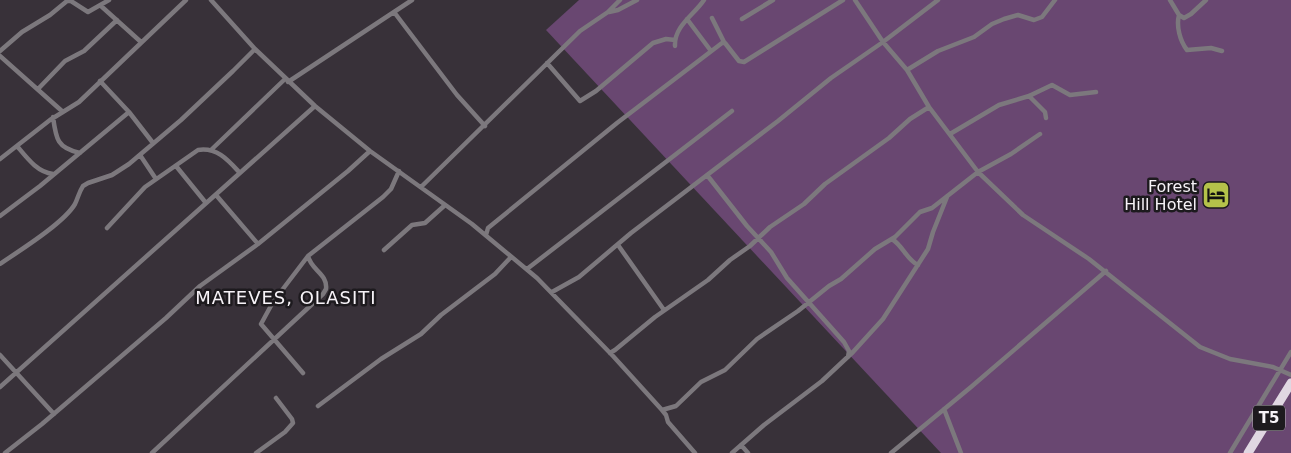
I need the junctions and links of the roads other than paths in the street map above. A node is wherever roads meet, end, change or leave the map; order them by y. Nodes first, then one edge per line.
1 (109, 0) edge
2 (186, 0) edge
3 (211, 0) edge
4 (412, 0) edge
5 (620, 0) edge
6 (637, 0) edge
7 (704, 0) edge
8 (773, 0) edge
9 (843, 0) edge
10 (855, 0) edge
11 (938, 0) edge
12 (1055, 0) edge
13 (1170, 0) edge
14 (1206, 0) edge
15 (101, 6) junction
16 (394, 12) junction
17 (608, 12) junction
18 (1178, 14) junction
19 (712, 18) dead end
20 (742, 18) dead end
21 (687, 19) junction
22 (117, 20) junction
23 (140, 42) junction
24 (724, 42) junction
25 (883, 42) junction
26 (255, 49) junction
27 (0, 50) edge
28 (1222, 50) dead end
29 (711, 51) junction
30 (0, 56) edge
31 (547, 62) junction
32 (907, 70) junction
33 (100, 81) junction
34 (287, 81) junction
35 (38, 89) junction
36 (1096, 92) dead end
37 (1029, 96) junction
38 (315, 106) junction
39 (929, 107) junction
40 (732, 111) dead end
41 (63, 112) junction
42 (129, 112) junction
43 (53, 117) junction
44 (1046, 118) dead end
45 (485, 126) junction
46 (950, 134) junction
47 (1040, 134) dead end
48 (153, 143) junction
49 (17, 146) junction
50 (211, 150) junction
51 (370, 151) junction
52 (80, 152) junction
53 (140, 155) junction
54 (0, 159) edge
55 (176, 166) junction
56 (399, 171) junction
57 (978, 172) junction
58 (240, 173) junction
59 (53, 174) junction
60 (707, 174) junction
61 (156, 179) junction
62 (421, 187) junction
63 (216, 194) junction
64 (948, 196) junction
65 (206, 204) junction
66 (444, 206) junction
67 (0, 216) edge
68 (106, 228) dead end
69 (486, 236) junction
70 (758, 238) junction
71 (892, 240) junction
72 (258, 244) junction
73 (618, 245) junction
74 (384, 250) dead end
75 (308, 256) junction
76 (511, 256) junction
77 (0, 264) edge
78 (918, 265) junction
79 (527, 269) junction
80 (1106, 271) junction
81 (552, 292) junction
82 (809, 302) junction
83 (664, 310) junction
84 (274, 339) junction
85 (1291, 352) edge
86 (610, 353) junction
87 (0, 355) edge
88 (847, 358) junction
89 (1280, 370) junction
90 (16, 372) junction
91 (303, 373) dead end
92 (1291, 375) edge
93 (1291, 383) edge
94 (0, 387) edge
95 (276, 398) dead end
96 (318, 406) dead end
97 (944, 408) junction
98 (662, 410) junction
99 (54, 414) junction
100 (741, 445) junction
101 (5, 453) edge
102 (152, 453) edge
103 (256, 453) edge
104 (695, 453) edge
105 (732, 453) edge
106 (748, 453) edge
107 (891, 453) edge
108 (961, 453) edge
109 (1230, 453) edge
110 (1248, 453) edge

1 - 15 street
2 - 23 street
3 - 26 street
4 - 16 street
5 - 17 street
6 - 17 street
7 - 21 street
8 - 20 street
9 - 24 street
10 - 25 street
11 - 25 street
12 - 32 street
13 - 18 street
14 - 18 street
15 - 22 street
15 - 27 street
16 - 34 street
16 - 45 street
17 - 31 street
18 - 28 street
19 - 24 street
21 - 29 street
21 - 31 street
22 - 23 street
22 - 35 street
23 - 33 street
24 - 29 street
25 - 32 street
25 - 60 street
26 - 34 street
26 - 48 street
29 - 69 street
30 - 35 street
31 - 45 street
32 - 39 street
33 - 41 street
33 - 42 street
34 - 38 street
34 - 50 street
35 - 41 street
36 - 37 street
37 - 44 street
37 - 46 street
38 - 51 street
38 - 58 street
39 - 46 street
39 - 70 street
40 - 79 street
41 - 43 street
42 - 48 street
42 - 52 street
43 - 49 street
43 - 52 street
45 - 62 street
46 - 57 street
47 - 57 street
48 - 53 street
49 - 54 street
49 - 59 street
50 - 55 street
50 - 58 street
51 - 56 street
51 - 72 street
52 - 59 street
53 - 61 street
53 - 77 street
55 - 61 street
55 - 65 street
56 - 62 street
56 - 75 street
57 - 64 street
57 - 80 street
58 - 63 street
59 - 67 street
60 - 70 street
60 - 73 street
61 - 68 street
62 - 66 street
63 - 65 street
63 - 72 street
64 - 71 street
64 - 78 street
65 - 90 street
66 - 69 street
66 - 74 street
69 - 76 street
70 - 82 street
70 - 83 street
71 - 78 street
71 - 82 street
72 - 99 street
73 - 81 street
73 - 83 street
75 - 84 street
75 - 84 street
76 - 79 street
76 - 96 street
78 - 88 street
79 - 81 street
80 - 89 street
80 - 97 street
81 - 86 street
82 - 88 street
82 - 98 street
83 - 86 street
84 - 91 street
84 - 102 street
85 - 89 street
86 - 98 street
87 - 90 street
88 - 100 street
89 - 92 street
89 - 109 street
90 - 94 street
90 - 99 street
93 - 110 highway, T5
95 - 103 street
97 - 107 street
97 - 108 street
98 - 104 street
99 - 101 street
100 - 105 street
100 - 106 street

